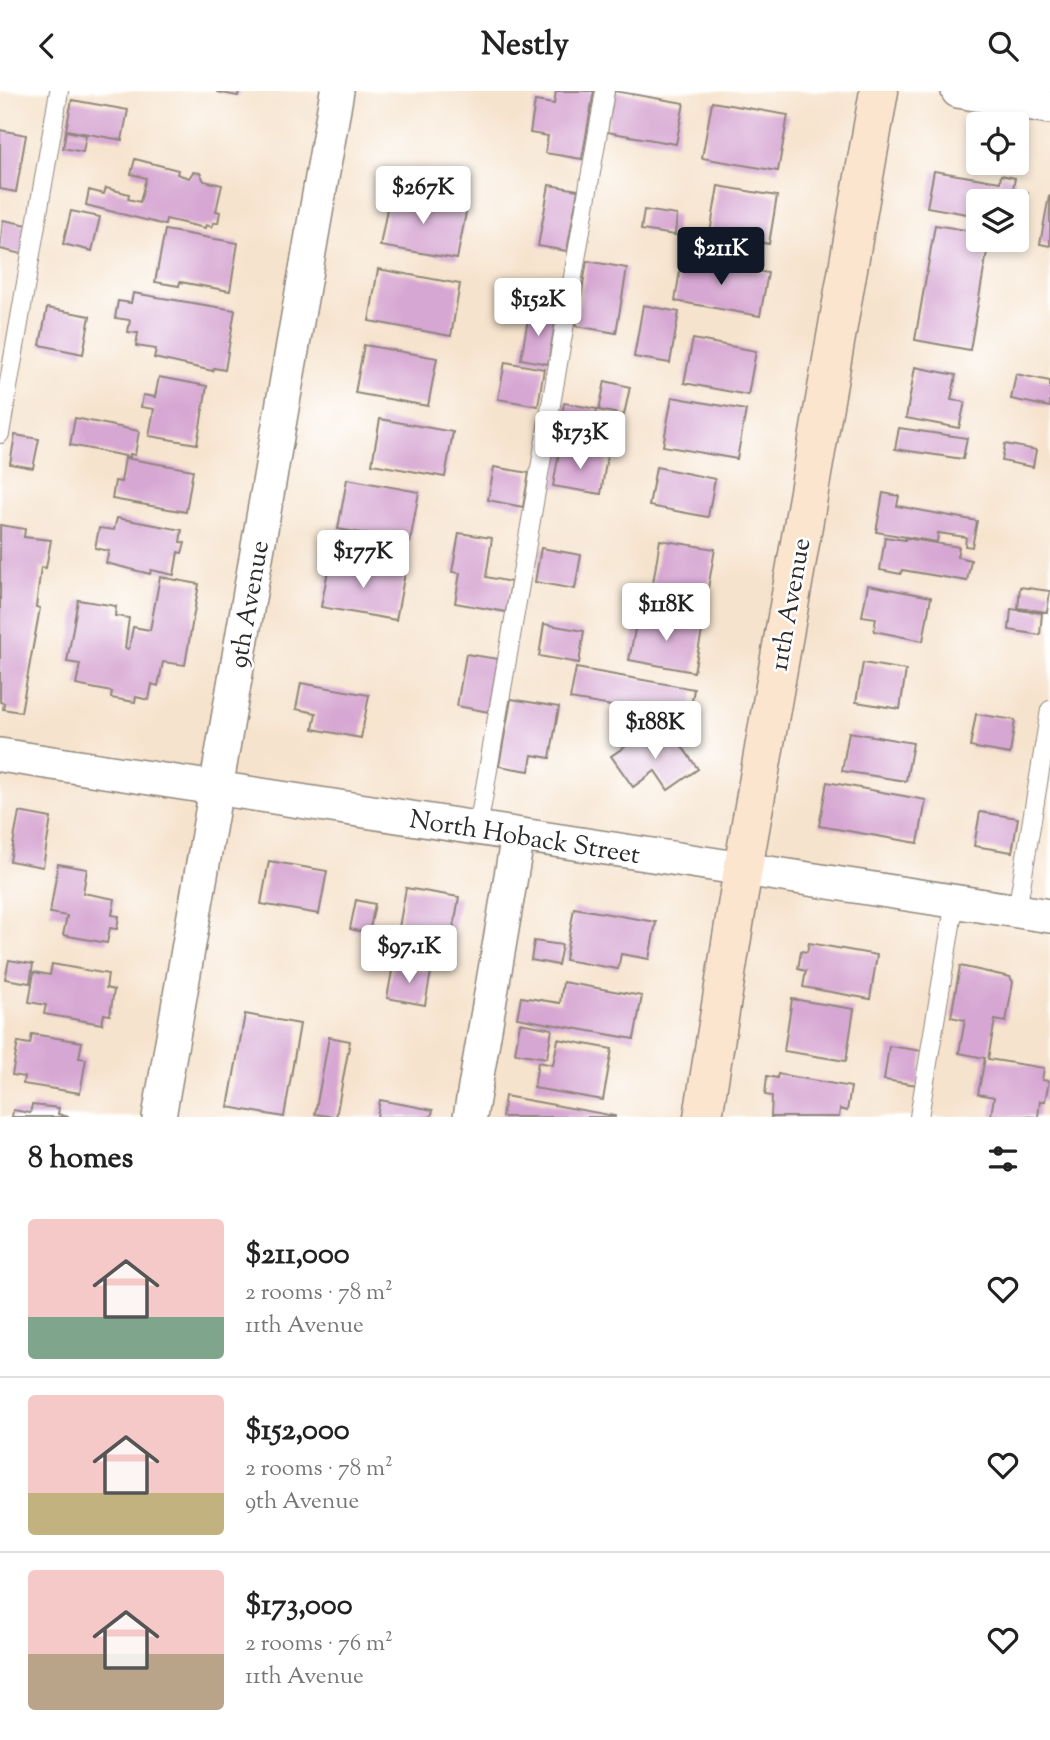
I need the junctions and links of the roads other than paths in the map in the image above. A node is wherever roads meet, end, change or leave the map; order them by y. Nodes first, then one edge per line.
1 (59, 91) edge
2 (337, 91) edge
3 (605, 91) edge
4 (879, 91) edge
5 (958, 91) edge
6 (1050, 107) edge
7 (0, 435) edge
8 (1050, 711) edge
9 (0, 755) edge
10 (216, 789) junction
11 (478, 828) junction
12 (517, 835) junction
13 (743, 869) junction
14 (955, 901) junction
15 (1017, 911) junction
16 (1050, 916) edge
17 (159, 1117) edge
18 (470, 1117) edge
19 (703, 1117) edge
20 (919, 1117) edge

1 - 7 lane
2 - 10 street, 9th Avenue
3 - 11 lane
4 - 13 main road, 11th Avenue
5 - 6 street
8 - 15 lane
9 - 10 street, North Hoback Street
10 - 11 street, North Hoback Street
10 - 17 street, 9th Avenue
11 - 12 street, North Hoback Street
12 - 13 street, North Hoback Street
12 - 18 street
13 - 14 street, North Hoback Street
13 - 19 main road, 11th Avenue
14 - 15 street, North Hoback Street
14 - 20 lane
15 - 16 street, North Hoback Street

